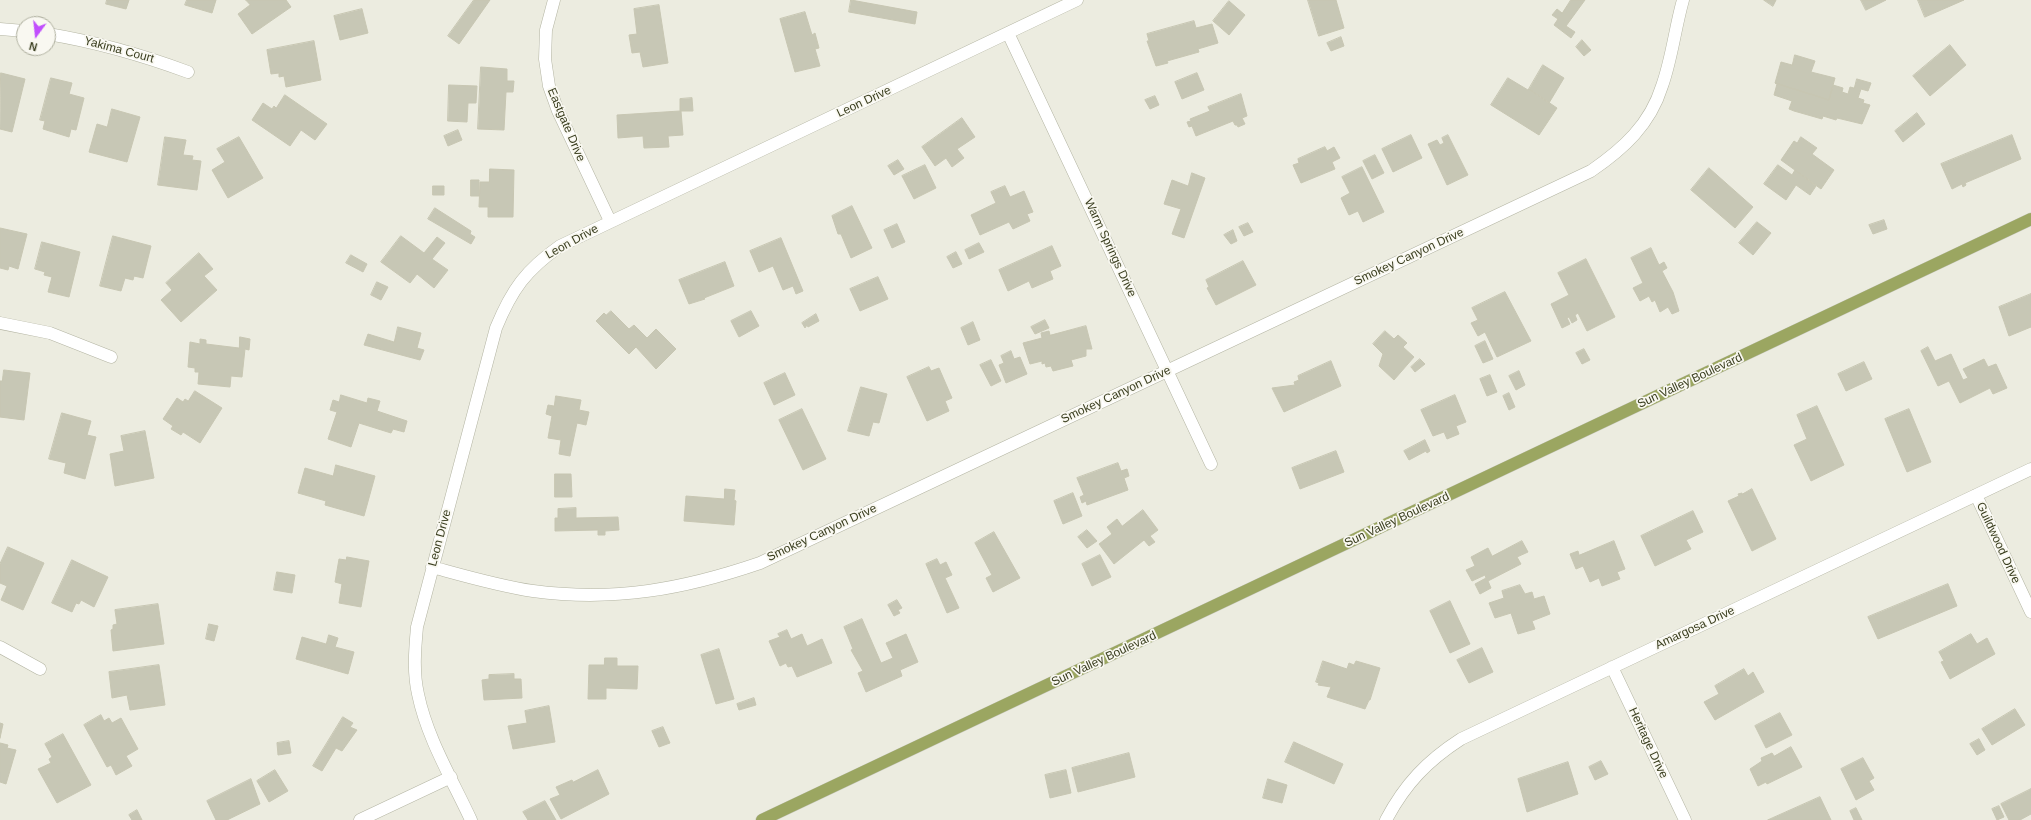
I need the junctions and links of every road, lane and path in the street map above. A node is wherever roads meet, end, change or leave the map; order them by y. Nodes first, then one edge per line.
1 (554, 0) edge
2 (1077, 0) edge
3 (1683, 0) edge
4 (0, 29) edge
5 (16, 30) edge
6 (1008, 33) junction
7 (56, 35) edge
8 (188, 72) dead end
9 (2031, 219) edge
10 (610, 221) junction
11 (0, 323) edge
12 (111, 357) dead end
13 (1168, 371) junction
14 (1211, 464) dead end
15 (2031, 469) edge
16 (1976, 495) junction
17 (432, 568) junction
18 (2031, 612) edge
19 (0, 647) edge
20 (1612, 667) junction
21 (40, 669) dead end
22 (451, 777) junction
23 (360, 820) edge
24 (471, 820) edge
25 (762, 820) edge
26 (1386, 820) edge
27 (1684, 820) edge

1 - 10 street, Eastgate Drive
2 - 6 street, Leon Drive
3 - 13 street, Smokey Canyon Drive
4 - 5 street
6 - 10 street, Leon Drive
6 - 13 street, Warm Springs Drive
7 - 8 street, Yakima Court
9 - 25 main road, Sun Valley Boulevard
10 - 17 street, Leon Drive
11 - 12 street
13 - 14 street, Warm Springs Drive
13 - 17 street, Smokey Canyon Drive
15 - 16 street, Amargosa Drive
16 - 18 street, Guildwood Drive
16 - 20 street, Amargosa Drive
17 - 22 street, Leon Drive
19 - 21 street
20 - 26 street, Amargosa Drive
20 - 27 street, Heritage Drive
22 - 23 street
22 - 24 street, Leon Drive

